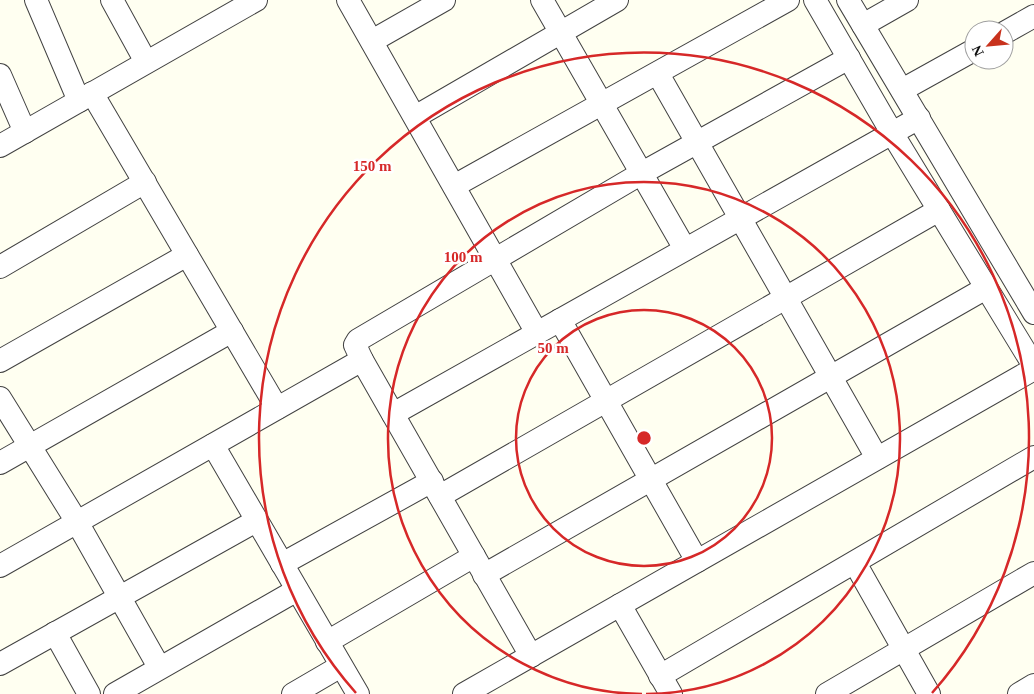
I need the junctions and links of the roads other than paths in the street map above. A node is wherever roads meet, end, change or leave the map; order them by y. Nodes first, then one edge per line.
1 (36, 0) edge
2 (112, 0) edge
3 (348, 0) edge
4 (444, 0) edge
5 (542, 0) edge
6 (617, 0) edge
7 (788, 0) edge
8 (815, 0) edge
9 (848, 0) edge
10 (906, 0) edge
11 (254, 1) edge
12 (1034, 16) edge
13 (863, 25) junction
14 (1014, 27) edge
15 (561, 33) junction
16 (372, 41) junction
17 (964, 56) edge
18 (848, 58) junction
19 (146, 62) junction
20 (658, 74) junction
21 (0, 76) edge
22 (902, 90) junction
23 (86, 97) junction
24 (602, 105) junction
25 (415, 117) junction
26 (919, 118) junction
27 (25, 132) junction
28 (892, 133) junction
29 (696, 142) junction
30 (0, 146) edge
31 (642, 173) junction
32 (145, 182) junction
33 (454, 186) junction
34 (939, 210) junction
35 (740, 218) junction
36 (686, 249) junction
37 (187, 255) junction
38 (495, 258) junction
39 (0, 268) edge
40 (986, 288) junction
41 (785, 298) junction
42 (1034, 313) edge
43 (560, 320) junction
44 (232, 331) junction
45 (537, 333) junction
46 (362, 360) junction
47 (0, 361) edge
48 (1034, 368) edge
49 (830, 377) junction
50 (0, 398) edge
51 (606, 401) junction
52 (277, 408) junction
53 (393, 414) junction
54 (213, 445) junction
55 (29, 446) junction
56 (1034, 457) edge
57 (877, 458) junction
58 (0, 463) edge
59 (650, 480) junction
60 (436, 489) junction
61 (256, 521) junction
62 (77, 522) junction
63 (697, 561) junction
64 (854, 563) junction
65 (282, 564) junction
66 (479, 565) junction
67 (0, 566) edge
68 (1034, 573) edge
69 (297, 590) junction
70 (119, 596) junction
71 (620, 605) junction
72 (55, 633) junction
73 (327, 642) junction
74 (904, 650) junction
75 (531, 656) junction
76 (0, 664) edge
77 (341, 666) junction
78 (159, 667) junction
79 (666, 685) edge
80 (1034, 685) edge
81 (89, 694) edge
82 (115, 694) edge
83 (293, 694) edge
84 (358, 694) edge
85 (464, 694) edge
86 (827, 694) edge
87 (929, 694) edge
88 (1019, 694) edge

1 - 23 street
2 - 19 street
3 - 16 street
4 - 16 street
5 - 15 street
6 - 15 street
7 - 20 street
8 - 18 street
9 - 13 street
10 - 13 street
11 - 19 street
12 - 14 street
13 - 22 street
15 - 24 street
15 - 25 street
16 - 25 street
17 - 22 street
18 - 28 street
18 - 29 street
19 - 23 street
20 - 24 street
20 - 29 street
21 - 27 street
22 - 26 street
23 - 27 street
23 - 32 street
24 - 31 street
24 - 33 street
25 - 33 street
26 - 28 street
26 - 42 street
27 - 30 street
28 - 34 street
28 - 35 street
29 - 31 street
29 - 35 street
31 - 36 street
31 - 38 street
32 - 37 street
32 - 39 street
33 - 38 street
34 - 40 street
34 - 41 street
35 - 36 street
35 - 41 street
36 - 43 street
37 - 44 street
37 - 47 street
38 - 45 street
38 - 46 street
40 - 48 street
40 - 49 street
41 - 49 street
41 - 51 street
43 - 45 street
43 - 51 street
44 - 52 street
44 - 55 street
45 - 53 street
46 - 52 street
46 - 53 street
48 - 57 street
49 - 57 street
49 - 59 street
50 - 55 street
51 - 59 street
51 - 60 street
52 - 54 street
53 - 60 street
54 - 61 street
54 - 62 street
55 - 58 street
55 - 62 street
56 - 64 street
57 - 63 street
59 - 63 street
59 - 66 street
60 - 65 street
60 - 66 street
61 - 65 street
61 - 70 street
62 - 67 street
62 - 70 street
63 - 71 street
64 - 74 street
64 - 79 street
65 - 69 street
66 - 73 street
66 - 75 street
68 - 74 street
69 - 73 street
69 - 78 street
70 - 72 street
70 - 78 street
71 - 75 street
71 - 79 street
72 - 76 street
72 - 81 street
73 - 77 street
74 - 86 street
74 - 87 street
75 - 85 street
77 - 83 street
77 - 84 street
78 - 82 street
80 - 88 street

